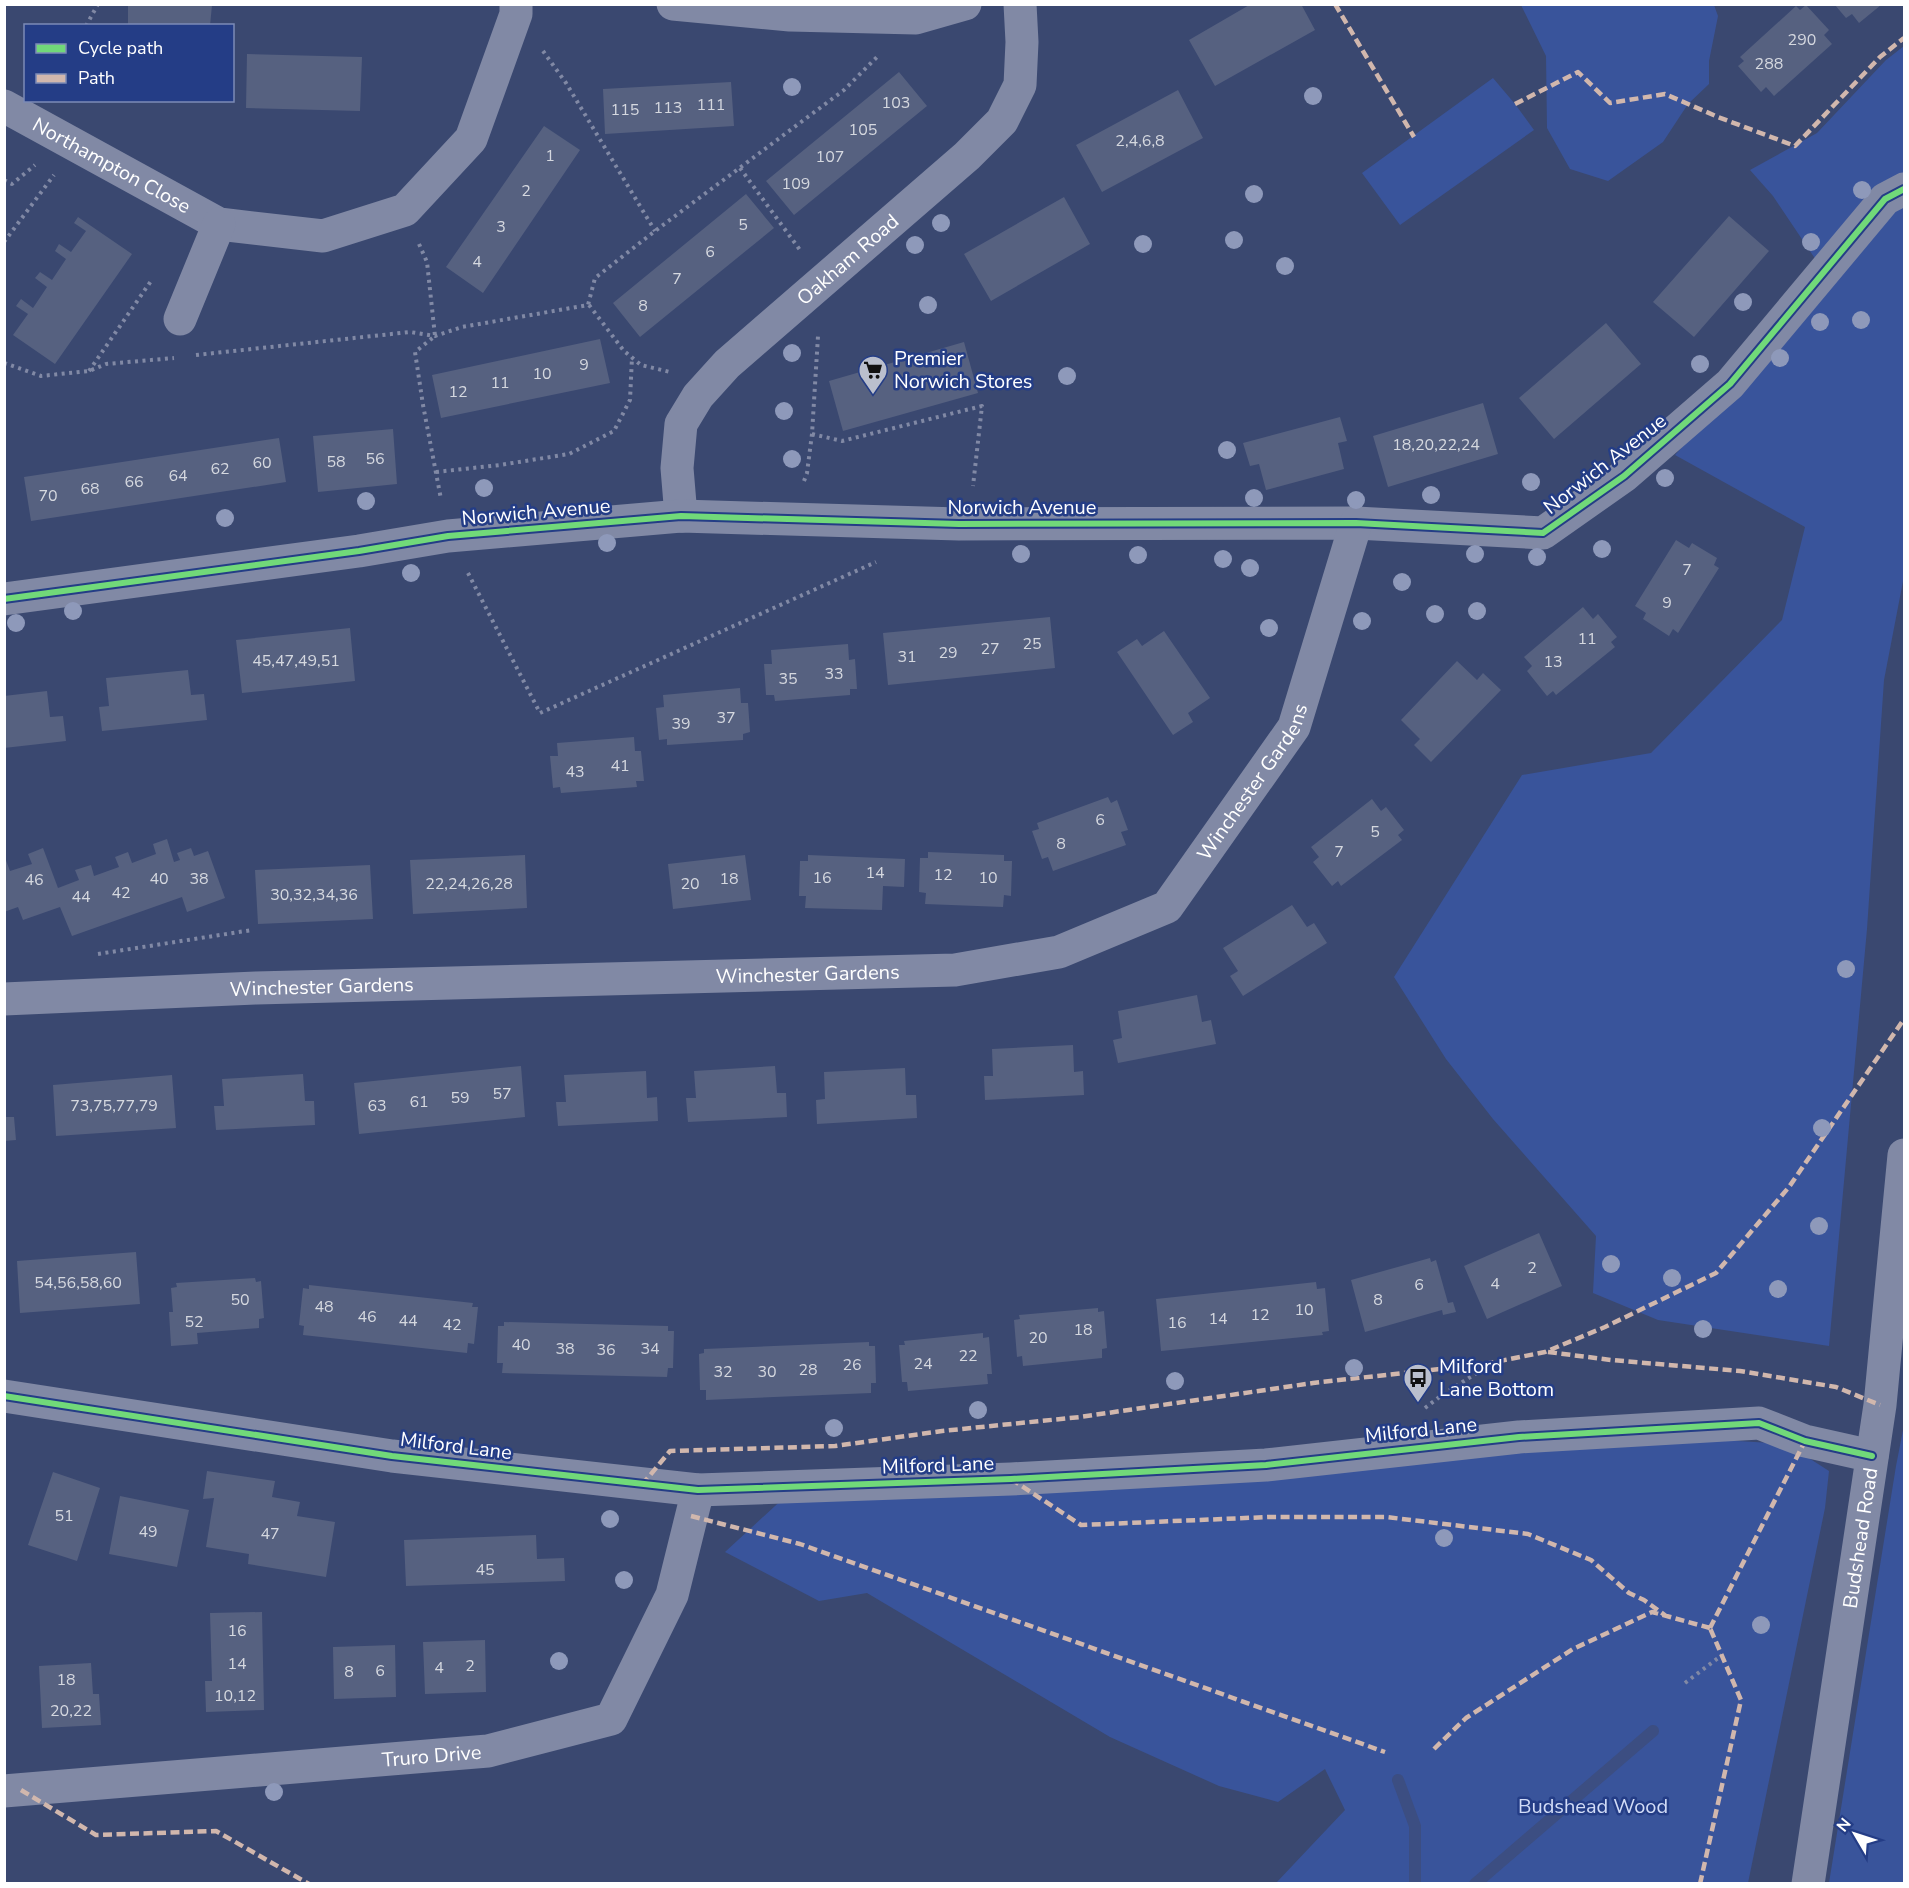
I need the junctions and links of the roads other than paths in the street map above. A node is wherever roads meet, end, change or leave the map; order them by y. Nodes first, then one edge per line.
1 (516, 4) edge
2 (673, 4) edge
3 (965, 4) edge
4 (1020, 4) edge
5 (4, 106) edge
6 (1905, 189) edge
7 (219, 225) junction
8 (180, 319) dead end
9 (681, 516) junction
10 (1356, 523) junction
11 (4, 599) edge
12 (4, 999) edge
13 (1904, 1173) edge
14 (4, 1396) edge
15 (1872, 1456) junction
16 (698, 1490) junction
17 (4, 1791) edge
18 (1808, 1884) edge

1 - 7 street, Northampton Close
2 - 3 street
4 - 9 street, Oakham Road
5 - 7 street, Northampton Close
6 - 10 street, Norwich Avenue
7 - 8 street
9 - 10 street, Norwich Avenue
9 - 11 street, Norwich Avenue
10 - 12 street, Winchester Gardens
13 - 15 street, Budshead Road
14 - 16 street, Milford Lane
15 - 16 street, Milford Lane
15 - 18 street, Budshead Road
16 - 17 street, Truro Drive

